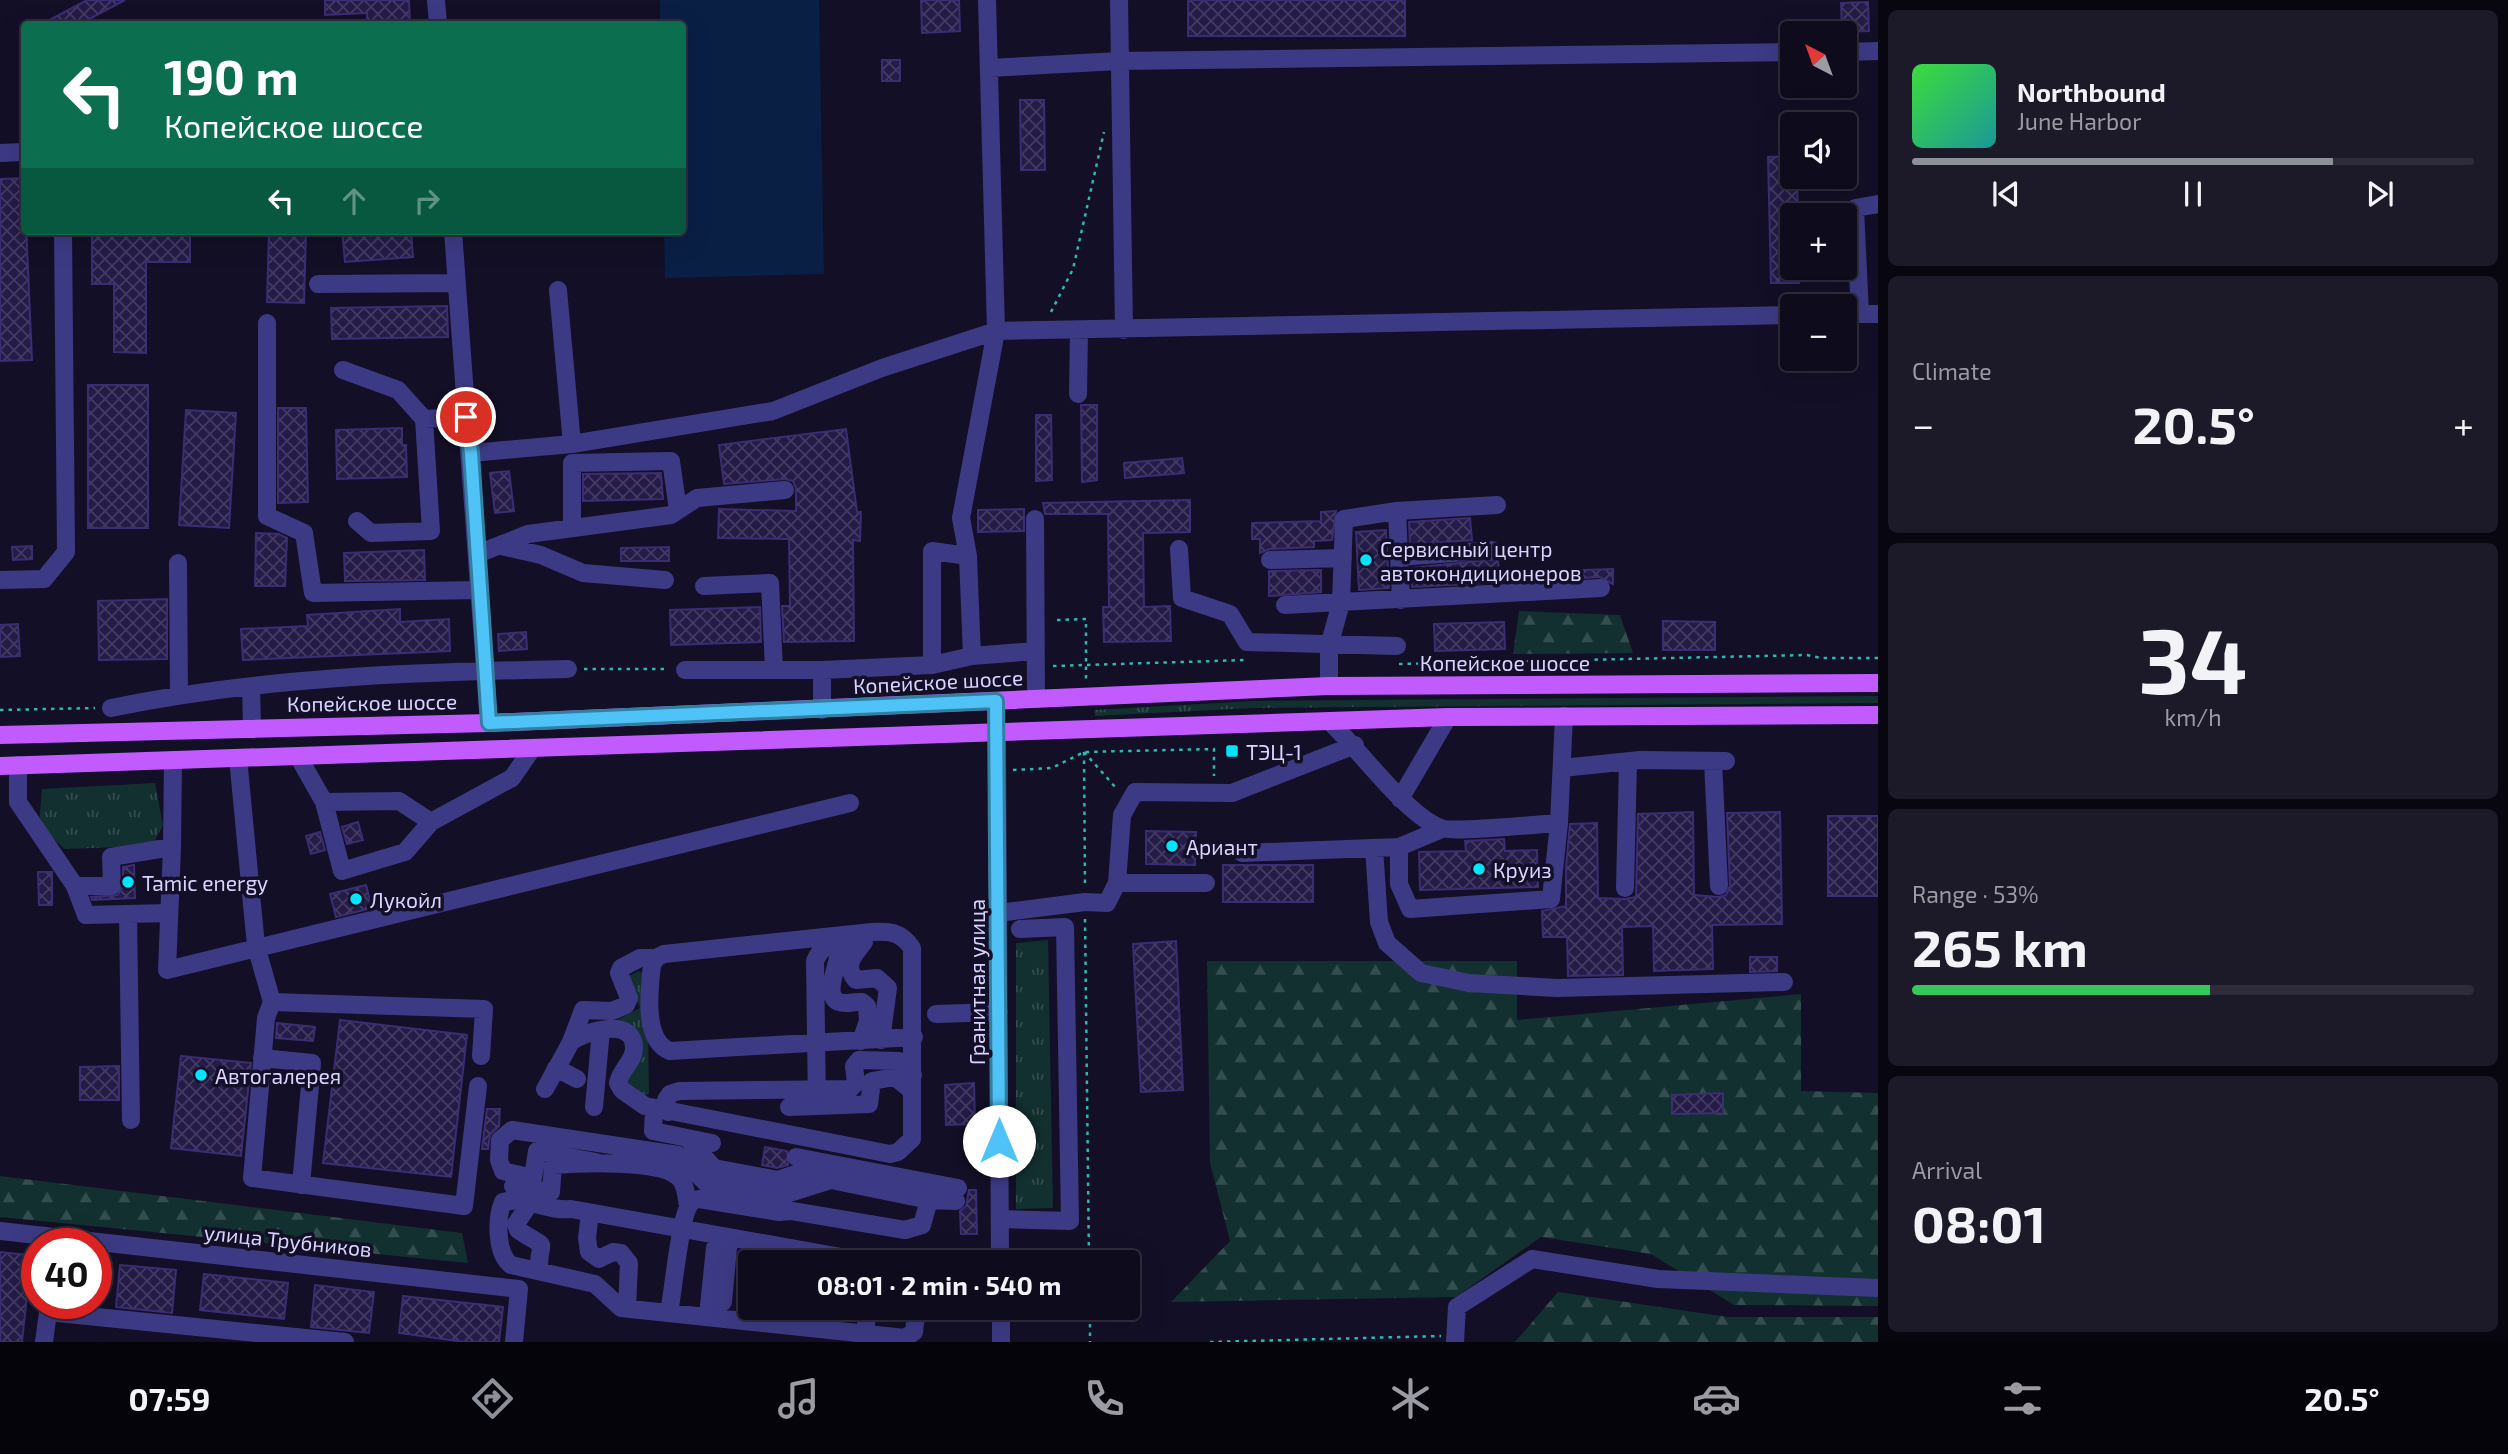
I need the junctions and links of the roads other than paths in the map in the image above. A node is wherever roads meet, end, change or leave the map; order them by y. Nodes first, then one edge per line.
1 (436, 0) edge
2 (987, 0) edge
3 (1119, 0) edge
4 (438, 21) edge
5 (1878, 51) edge
6 (1780, 52) edge
7 (1857, 52) edge
8 (1119, 61) junction
9 (989, 68) junction
10 (21, 152) edge
11 (0, 153) edge
12 (1878, 204) edge
13 (64, 235) edge
14 (453, 235) edge
15 (456, 283) junction
16 (318, 285) dead end
17 (558, 290) dead end
18 (1861, 314) edge
19 (1780, 315) edge
20 (267, 323) dead end
21 (1124, 330) junction
22 (996, 331) junction
23 (1079, 331) junction
24 (343, 370) dead end
25 (1078, 394) dead end
26 (466, 417) junction
27 (424, 419) junction
28 (572, 444) junction
29 (471, 453) junction
30 (785, 489) dead end
31 (1497, 505) dead end
32 (678, 510) junction
33 (1397, 511) junction
34 (1035, 519) dead end
35 (357, 521) dead end
36 (572, 528) junction
37 (501, 546) junction
38 (1179, 549) dead end
39 (1492, 550) dead end
40 (477, 554) junction
41 (968, 556) junction
42 (1399, 557) junction
43 (1343, 558) junction
44 (1270, 560) dead end
45 (178, 563) dead end
46 (0, 580) edge
47 (665, 580) dead end
48 (704, 586) dead end
49 (1601, 589) dead end
50 (478, 590) junction
51 (1401, 600) junction
52 (1341, 603) junction
53 (1285, 605) dead end
54 (1329, 646) junction
55 (1396, 655) road end
56 (972, 656) junction
57 (1036, 659) junction
58 (932, 666) junction
59 (568, 669) road end
60 (685, 670) road end
61 (774, 670) junction
62 (822, 670) junction
63 (487, 671) junction
64 (1878, 683) edge
65 (251, 686) junction
66 (1329, 686) junction
67 (179, 694) junction
68 (1036, 699) junction
69 (996, 701) junction
70 (111, 708) road end
71 (822, 710) junction
72 (1878, 715) edge
73 (1564, 716) junction
74 (1448, 718) junction
75 (1329, 721) junction
76 (489, 723) junction
77 (251, 727) junction
78 (997, 734) junction
79 (0, 735) edge
80 (1354, 745) junction
81 (532, 749) junction
82 (298, 756) junction
83 (239, 758) junction
84 (173, 760) junction
85 (1628, 762) junction
86 (18, 765) junction
87 (0, 766) edge
88 (1562, 768) junction
89 (1401, 799) junction
90 (9, 802) edge
91 (324, 802) junction
92 (850, 803) dead end
93 (431, 822) junction
94 (1559, 823) junction
95 (1442, 829) junction
96 (172, 847) junction
97 (1399, 847) junction
98 (1374, 848) junction
99 (1242, 853) dead end
100 (1117, 883) junction
101 (1206, 883) dead end
102 (75, 886) junction
103 (1719, 886) dead end
104 (1625, 888) dead end
105 (169, 913) junction
106 (998, 913) junction
107 (128, 914) junction
108 (1020, 929) dead end
109 (864, 942) junction
110 (834, 945) junction
111 (256, 946) junction
112 (656, 958) junction
113 (1784, 982) dead end
114 (902, 996) dead end
115 (272, 1002) junction
116 (999, 1012) junction
117 (936, 1014) dead end
118 (601, 1030) junction
119 (914, 1037) junction
120 (881, 1040) junction
121 (816, 1041) junction
122 (860, 1041) junction
123 (571, 1042) junction
124 (481, 1056) dead end
125 (262, 1058) junction
126 (556, 1068) junction
127 (577, 1079) dead end
128 (912, 1083) junction
129 (478, 1086) dead end
130 (545, 1089) dead end
131 (816, 1097) junction
132 (594, 1107) dead end
133 (789, 1107) dead end
134 (661, 1110) junction
135 (131, 1120) dead end
136 (687, 1138) junction
137 (712, 1143) dead end
138 (796, 1157) dead end
139 (827, 1163) junction
140 (300, 1185) junction
141 (929, 1200) junction
142 (530, 1203) junction
143 (688, 1206) junction
144 (590, 1213) junction
145 (1000, 1219) junction
146 (683, 1229) junction
147 (0, 1231) edge
148 (1000, 1250) edge
149 (714, 1252) junction
150 (738, 1254) edge
151 (539, 1271) junction
152 (1878, 1288) edge
153 (729, 1293) dead end
154 (627, 1309) junction
155 (669, 1313) junction
156 (738, 1314) edge
157 (708, 1315) junction
158 (786, 1320) edge
159 (817, 1320) edge
160 (875, 1320) edge
161 (915, 1320) edge
162 (1001, 1320) edge
163 (813, 1326) junction
164 (865, 1333) junction
165 (1455, 1339) edge
166 (44, 1342) edge
167 (345, 1342) edge
168 (514, 1342) edge
169 (1001, 1342) edge

1 - 4 street
2 - 9 street
3 - 8 street
5 - 7 street
6 - 8 street
8 - 9 street
8 - 21 street
9 - 22 street
10 - 11 street
12 - 18 street
13 - 46 street
14 - 15 street
15 - 16 street
15 - 26 street
17 - 28 street
19 - 21 street
20 - 50 street
21 - 23 street
22 - 23 street
22 - 28 street
22 - 41 street
23 - 25 street
24 - 27 street
26 - 27 street
26 - 29 street
27 - 35 street
28 - 29 street
29 - 40 street
30 - 32 street
31 - 33 street
32 - 36 street
32 - 36 street
33 - 42 street
33 - 43 street
34 - 57 street
36 - 37 street
37 - 40 street
37 - 47 street
38 - 54 street
39 - 42 street
40 - 50 street
41 - 56 street
41 - 58 street
42 - 51 street
43 - 44 street
43 - 52 street
45 - 67 street
48 - 61 street
49 - 51 street
50 - 63 street
51 - 52 street
52 - 53 street
52 - 54 street
54 - 55 street
54 - 66 street
56 - 57 street
56 - 58 street
57 - 68 street
58 - 62 street
59 - 63 street
60 - 61 street
61 - 62 street
62 - 71 street
63 - 65 street
63 - 76 street
64 - 66 main road, Копейское шоссе
65 - 67 street
65 - 77 street
66 - 68 main road, Копейское шоссе
67 - 70 street
68 - 69 main road, Копейское шоссе
69 - 71 main road, Копейское шоссе
69 - 78 main road, Гранитная улица
71 - 76 main road, Копейское шоссе
72 - 73 main road
73 - 74 main road
73 - 88 street
74 - 75 main road
74 - 89 street
75 - 78 main road
75 - 80 street
76 - 77 main road, Копейское шоссе
77 - 79 main road, Копейское шоссе
78 - 81 main road
78 - 106 street, Гранитная улица
80 - 89 street
80 - 100 street
81 - 82 main road
81 - 93 street
82 - 83 main road
82 - 91 street
83 - 84 main road
83 - 111 street
84 - 86 main road
84 - 96 street
85 - 88 street
85 - 103 street
85 - 104 street
86 - 87 main road
86 - 90 street
88 - 94 street
89 - 95 street
90 - 102 street
91 - 93 street
91 - 93 street
92 - 111 street
94 - 95 street
94 - 97 street
95 - 97 street
96 - 102 street
96 - 105 street
97 - 98 street
98 - 99 street
98 - 113 street
100 - 101 street
100 - 106 street
102 - 107 street
105 - 107 street
105 - 111 street
106 - 116 street, Гранитная улица
107 - 135 street
108 - 145 street
109 - 110 street
109 - 114 street
109 - 120 street
110 - 121 street
110 - 122 street
111 - 115 street
112 - 119 street
112 - 121 street
112 - 123 street
115 - 124 street
115 - 125 street
116 - 117 street
116 - 145 street, Гранитная улица
118 - 123 street
118 - 132 street
118 - 134 street
119 - 120 street
119 - 128 street
120 - 122 street
121 - 122 street
121 - 131 street
123 - 126 street
125 - 140 street
125 - 140 street
126 - 127 street
126 - 130 street
128 - 131 street
128 - 131 street
128 - 134 street
129 - 140 street
131 - 133 street
131 - 134 street
134 - 136 street
136 - 137 street
136 - 139 street
138 - 139 street
139 - 141 street
141 - 143 street
141 - 143 street
142 - 144 street
142 - 151 street
142 - 151 street
143 - 146 street
144 - 146 street
144 - 154 street
145 - 148 street, Гранитная улица
146 - 149 street
146 - 155 street
147 - 168 street, улица Трубников
149 - 150 street
149 - 153 street
149 - 157 street
151 - 154 street
152 - 165 street
154 - 155 street
155 - 157 street
156 - 157 street
158 - 163 street
159 - 163 street
160 - 164 street
161 - 164 street
162 - 169 street
163 - 164 street
166 - 167 street

